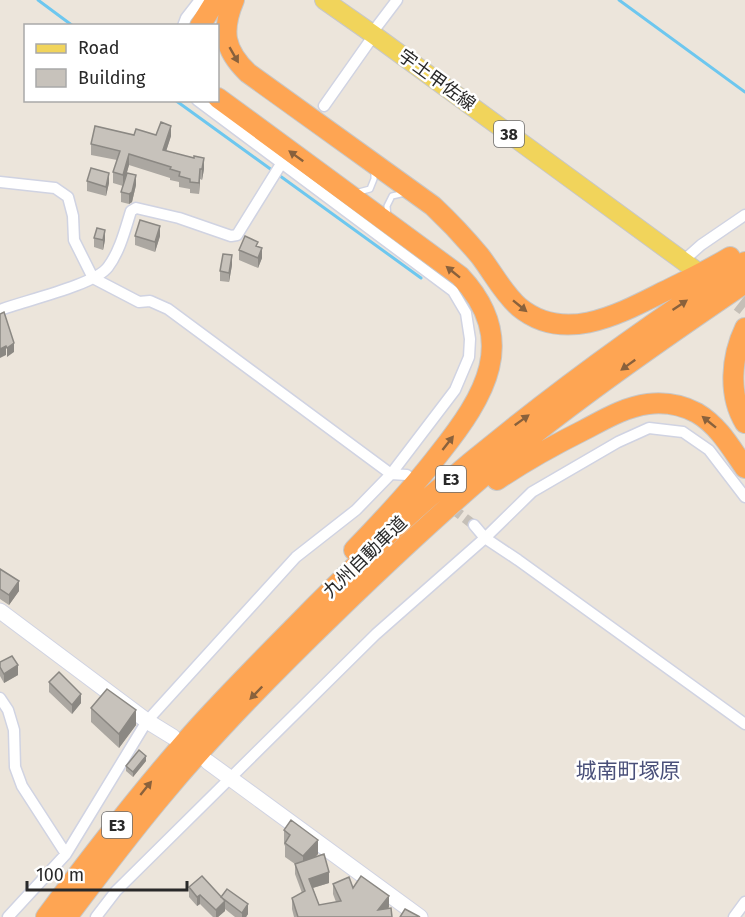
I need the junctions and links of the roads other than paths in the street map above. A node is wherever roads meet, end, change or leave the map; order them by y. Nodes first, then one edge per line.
1 (200, 0) edge
2 (216, 0) edge
3 (234, 0) edge
4 (324, 0) edge
5 (397, 0) edge
6 (184, 24) edge
7 (201, 24) edge
8 (373, 34) junction
9 (219, 99) edge
10 (200, 102) edge
11 (324, 106) dead end
12 (372, 163) junction
13 (281, 164) junction
14 (0, 182) edge
15 (345, 192) junction
16 (416, 194) junction
17 (745, 215) edge
18 (393, 227) junction
19 (745, 248) edge
20 (745, 262) edge
21 (689, 265) joint
22 (93, 278) junction
23 (745, 284) edge
24 (0, 310) edge
25 (745, 328) edge
26 (745, 423) edge
27 (745, 468) edge
28 (392, 474) junction
29 (407, 475) dead end
30 (745, 497) edge
31 (474, 525) tunnel mouth
32 (485, 538) junction
33 (0, 611) edge
34 (296, 651) junction
35 (0, 698) edge
36 (147, 721) junction
37 (745, 724) edge
38 (182, 736) junction
39 (208, 762) dead end
40 (231, 779) junction
41 (66, 854) junction
42 (745, 902) edge
43 (8, 917) edge
44 (45, 917) edge
45 (67, 917) edge
46 (96, 917) edge
47 (420, 917) edge
48 (734, 917) edge

1 - 6 street
2 - 7 highway
3 -> 12 highway
4 - 8 main road, 宇土甲佐線 / 38
5 - 8 street
8 - 11 street
8 - 21 main road, 宇土甲佐線 / 38
15 -> 9 highway
10 - 13 street
12 - 15 lane
12 - 16 highway
13 - 22 street
13 - 28 street
14 - 22 street
15 - 18 highway
16 - 18 lane
16 -> 19 highway
17 - 21 street
38 -> 18 highway
38 -> 20 highway, 九州自動車道 / E3
22 - 24 street
22 - 28 street
23 -> 34 highway, 九州自動車道 / E3
25 - 26 highway
27 -> 34 highway
28 - 29 street
28 - 36 street
30 - 32 street
31 - 32 street
32 - 37 street
32 - 40 street
33 - 36 street
34 -> 45 highway, 九州自動車道 / E3
35 - 41 street
36 - 38 street
36 - 41 street
44 -> 38 highway, 九州自動車道 / E3
39 - 40 street
40 - 46 street
40 - 47 street
41 - 43 street
42 - 48 street

